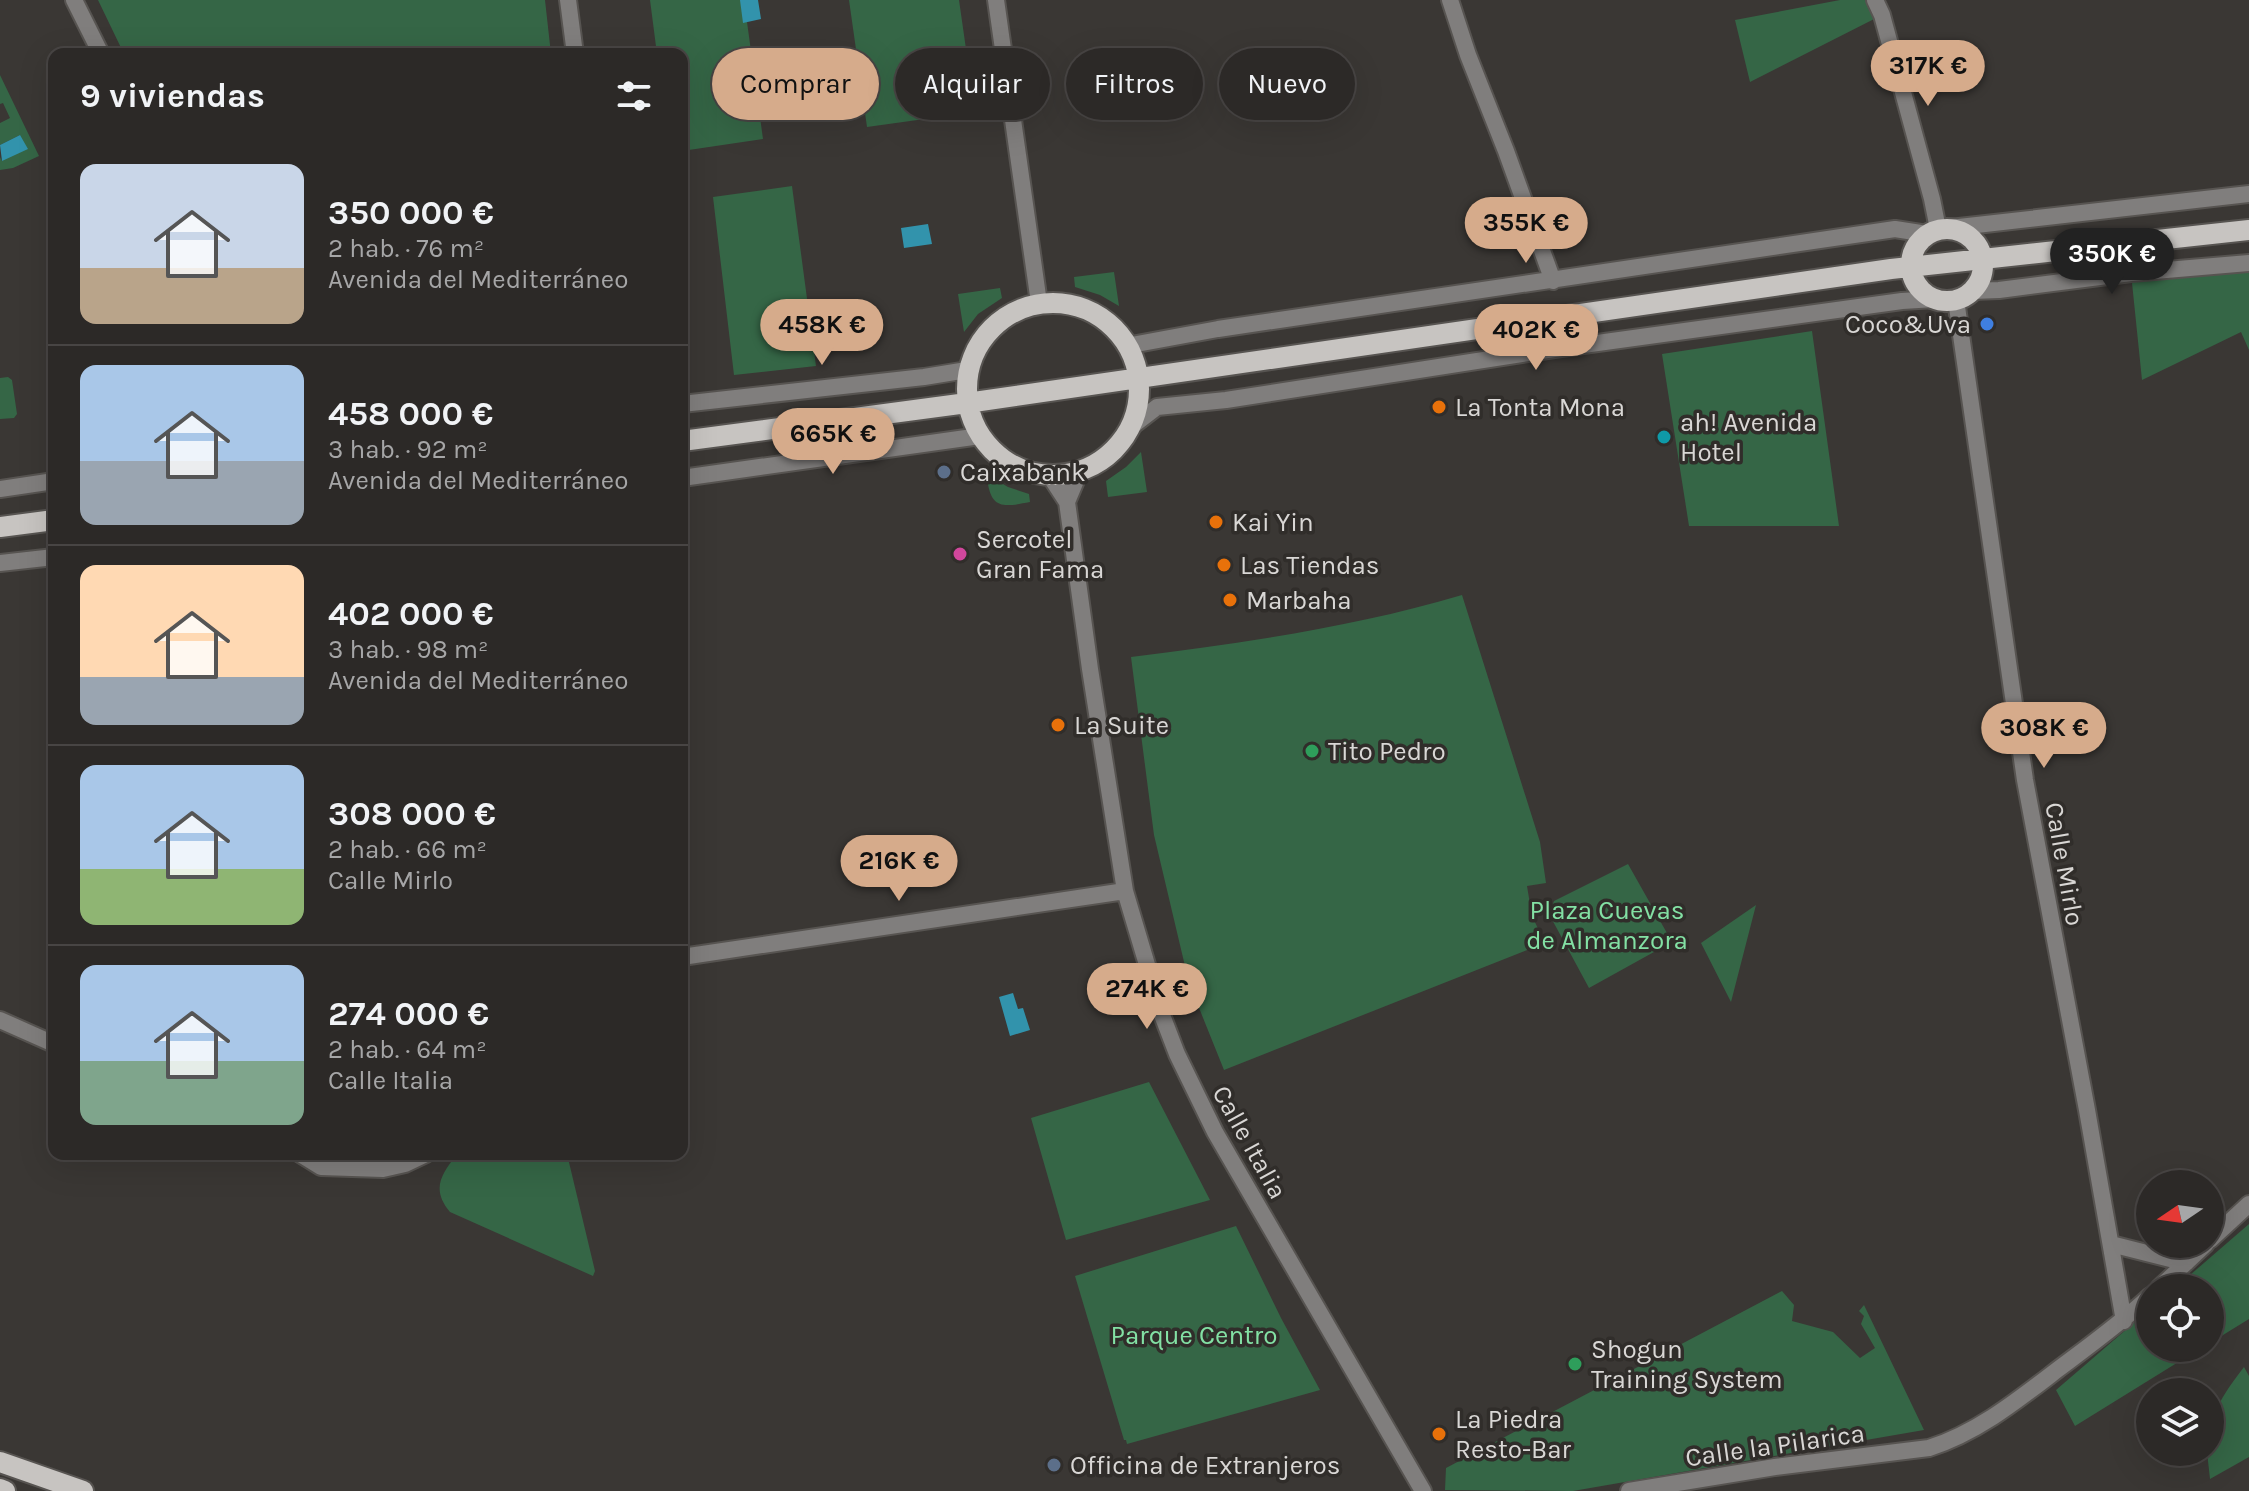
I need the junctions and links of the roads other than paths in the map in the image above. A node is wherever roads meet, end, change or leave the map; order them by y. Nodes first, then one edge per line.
1 (74, 0) edge
2 (568, 0) edge
3 (996, 0) edge
4 (1450, 0) edge
5 (1875, 0) edge
6 (98, 48) edge
7 (574, 48) edge
8 (2249, 194) edge
9 (1938, 230) junction
10 (2249, 230) edge
11 (1983, 259) junction
12 (2249, 263) edge
13 (1911, 268) junction
14 (1553, 281) junction
15 (1964, 296) junction
16 (1935, 299) junction
17 (1039, 303) junction
18 (1126, 346) junction
19 (967, 370) junction
20 (1138, 378) junction
21 (688, 403) edge
22 (967, 403) junction
23 (1131, 427) junction
24 (980, 436) junction
25 (688, 440) edge
26 (1080, 471) junction
27 (1050, 476) junction
28 (688, 477) edge
29 (48, 482) edge
30 (0, 489) edge
31 (1067, 502) junction
32 (48, 521) edge
33 (0, 527) edge
34 (48, 558) edge
35 (0, 563) edge
36 (1125, 891) junction
37 (688, 956) edge
38 (0, 1020) edge
39 (48, 1041) edge
40 (310, 1160) edge
41 (413, 1160) edge
42 (2249, 1204) edge
43 (2224, 1227) edge
44 (2111, 1244) junction
45 (2191, 1258) edge
46 (2186, 1263) junction
47 (2174, 1274) edge
48 (2136, 1309) edge
49 (2124, 1321) junction
50 (0, 1462) edge
51 (83, 1491) edge
52 (1423, 1491) edge
53 (1629, 1491) edge

1 - 6 street
2 - 7 street
3 - 17 street
4 - 14 street
5 - 9 street
8 - 9 street
9 - 11 main road
9 - 13 main road
9 - 14 street
10 - 11 main road
11 - 13 main road
11 - 15 main road
12 - 15 street
13 - 16 main road
13 - 20 main road
14 - 18 street
15 - 16 main road
15 - 44 street, Calle Mirlo
16 - 23 street
17 - 18 main road
17 - 19 main road
18 - 20 main road
19 - 21 street
19 - 22 main road
20 - 22 main road
20 - 23 main road
22 - 24 main road
22 - 25 main road
23 - 26 main road
24 - 27 main road
24 - 28 street
26 - 27 main road
26 - 31 street
27 - 31 street, Calle Italia
29 - 30 street
31 - 36 street, Calle Italia
32 - 33 main road
34 - 35 street
36 - 37 street
36 - 52 street, Calle Italia
38 - 39 street
40 - 41 street
42 - 43 street
44 - 46 street
44 - 49 street, Calle Mirlo
45 - 46 street
46 - 47 street
48 - 49 street, Calle la Pilarica
49 - 53 street, Calle la Pilarica
50 - 51 main road

